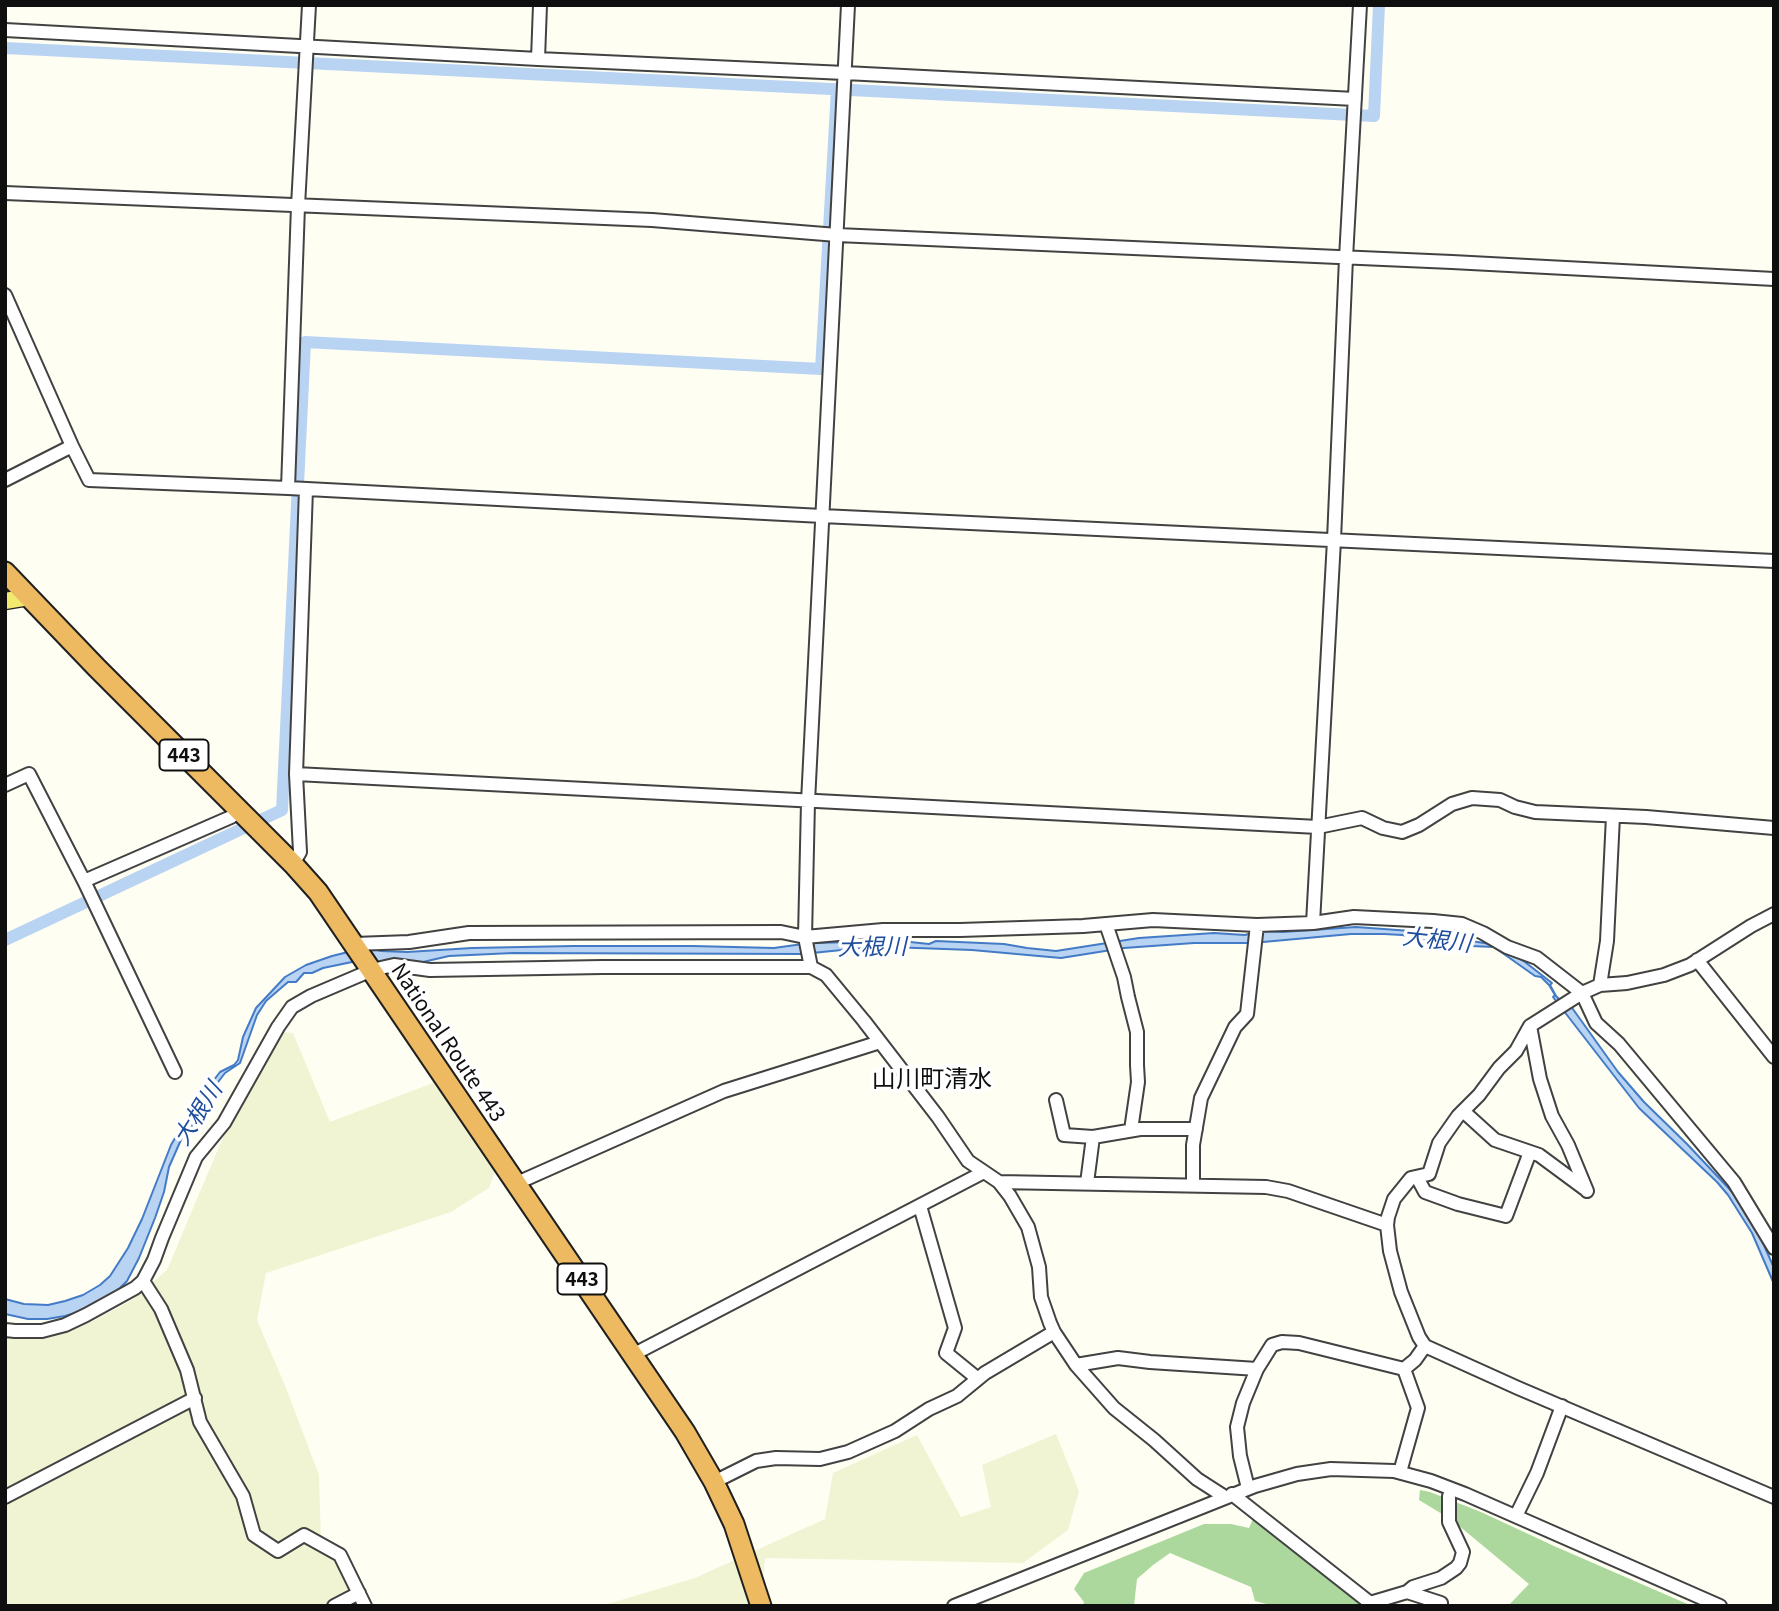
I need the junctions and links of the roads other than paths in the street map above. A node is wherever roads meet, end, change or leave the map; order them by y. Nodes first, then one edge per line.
1 (309, 5) edge
2 (540, 5) edge
3 (848, 5) edge
4 (1360, 5) edge
5 (5, 30) edge
6 (307, 46) junction
7 (538, 59) junction
8 (845, 73) junction
9 (1355, 99) junction
10 (5, 193) edge
11 (298, 206) junction
12 (837, 235) junction
13 (1346, 258) junction
14 (1774, 279) edge
15 (5, 295) edge
16 (72, 446) junction
17 (5, 480) edge
18 (297, 489) junction
19 (822, 516) junction
20 (1334, 540) junction
21 (1774, 561) edge
22 (5, 572) edge
23 (29, 597) junction
24 (5, 601) edge
25 (296, 774) junction
26 (5, 785) edge
27 (808, 802) junction
28 (240, 810) junction
29 (1614, 816) junction
30 (1318, 827) junction
31 (1774, 828) edge
32 (293, 864) junction
33 (84, 881) junction
34 (1774, 914) edge
35 (1313, 923) junction
36 (1106, 924) junction
37 (1257, 927) junction
38 (805, 937) junction
39 (355, 944) junction
40 (1697, 960) junction
41 (811, 966) junction
42 (372, 970) junction
43 (1600, 985) junction
44 (1582, 993) junction
45 (1530, 1026) junction
46 (880, 1042) junction
47 (1774, 1057) edge
48 (175, 1072) dead end
49 (1056, 1100) dead end
50 (1464, 1111) junction
51 (1196, 1129) junction
52 (1131, 1130) junction
53 (1093, 1137) junction
54 (1530, 1152) junction
55 (984, 1172) junction
56 (1417, 1177) junction
57 (517, 1182) junction
58 (999, 1182) junction
59 (1087, 1183) junction
60 (1193, 1185) junction
61 (920, 1206) junction
62 (1387, 1225) junction
63 (1774, 1248) edge
64 (144, 1281) junction
65 (5, 1330) edge
66 (1054, 1332) junction
67 (1425, 1346) junction
68 (640, 1351) dead end
69 (1076, 1365) junction
70 (1257, 1369) junction
71 (1404, 1369) junction
72 (978, 1378) junction
73 (195, 1398) junction
74 (1562, 1406) junction
75 (1400, 1472) junction
76 (714, 1482) junction
77 (1248, 1488) junction
78 (1228, 1496) junction
79 (1449, 1496) dead end
80 (5, 1497) edge
81 (1774, 1497) edge
82 (1516, 1516) junction
83 (1438, 1578) junction
84 (1407, 1592) junction
85 (359, 1593) junction
86 (1372, 1604) edge
87 (1442, 1605) edge
88 (334, 1606) edge
89 (365, 1606) edge
90 (761, 1606) edge
91 (954, 1606) edge
92 (1720, 1606) edge

1 - 6 street
2 - 7 street
3 - 8 street
4 - 9 street
5 - 6 street
6 - 7 street
6 - 11 street
7 - 8 street
8 - 9 street
8 - 12 street
9 - 13 street
10 - 11 street
11 - 12 street
11 - 18 street
12 - 13 street
12 - 19 street
13 - 14 street
13 - 20 street
15 - 16 street
16 - 17 street
16 - 18 street
18 - 19 street
18 - 25 street
19 - 20 street
19 - 27 street
20 - 21 street
20 - 30 street
22 - 23 highway, National Route 443 / 443
23 - 24 main road
23 - 28 highway, National Route 443 / 443
25 - 27 street
25 - 32 street
26 - 33 street
27 - 30 street
27 - 38 street
28 - 32 highway, National Route 443 / 443
28 - 33 street
29 - 30 street
29 - 31 street
29 - 43 street
30 - 35 street
32 - 39 highway, National Route 443 / 443
33 - 48 street
34 - 40 street
35 - 37 street
35 - 44 street
36 - 37 street
36 - 38 street
36 - 52 street
37 - 51 street
38 - 39 street
38 - 41 street
39 - 42 highway, National Route 443 / 443
40 - 43 street
40 - 47 street
41 - 42 street
41 - 46 street
42 - 57 highway, National Route 443 / 443
42 - 64 street
43 - 44 street
44 - 45 street
44 - 63 street
45 - 50 street
45 - 54 street
46 - 55 street
46 - 57 street
49 - 53 street
50 - 54 street
50 - 56 street
51 - 52 street
51 - 60 street
52 - 53 street
53 - 59 street
54 - 56 street
55 - 58 street
55 - 61 street
56 - 62 street
57 - 76 highway, National Route 443 / 443
58 - 59 street
58 - 66 street
59 - 60 street
60 - 62 street
61 - 68 street
61 - 72 street
62 - 67 street
64 - 65 street
64 - 73 street
66 - 69 street
66 - 72 street
67 - 71 street
67 - 74 street
69 - 70 street
69 - 78 street
70 - 71 street
70 - 77 street
71 - 75 street
72 - 76 street
73 - 80 street
73 - 85 street
74 - 81 street
74 - 82 street
75 - 77 street
75 - 82 street
76 - 90 highway, National Route 443 / 443
77 - 78 street
78 - 86 street
78 - 91 street
79 - 83 street
82 - 92 street
83 - 84 street
83 - 87 street
84 - 86 street
84 - 87 street
85 - 88 street
85 - 89 street

